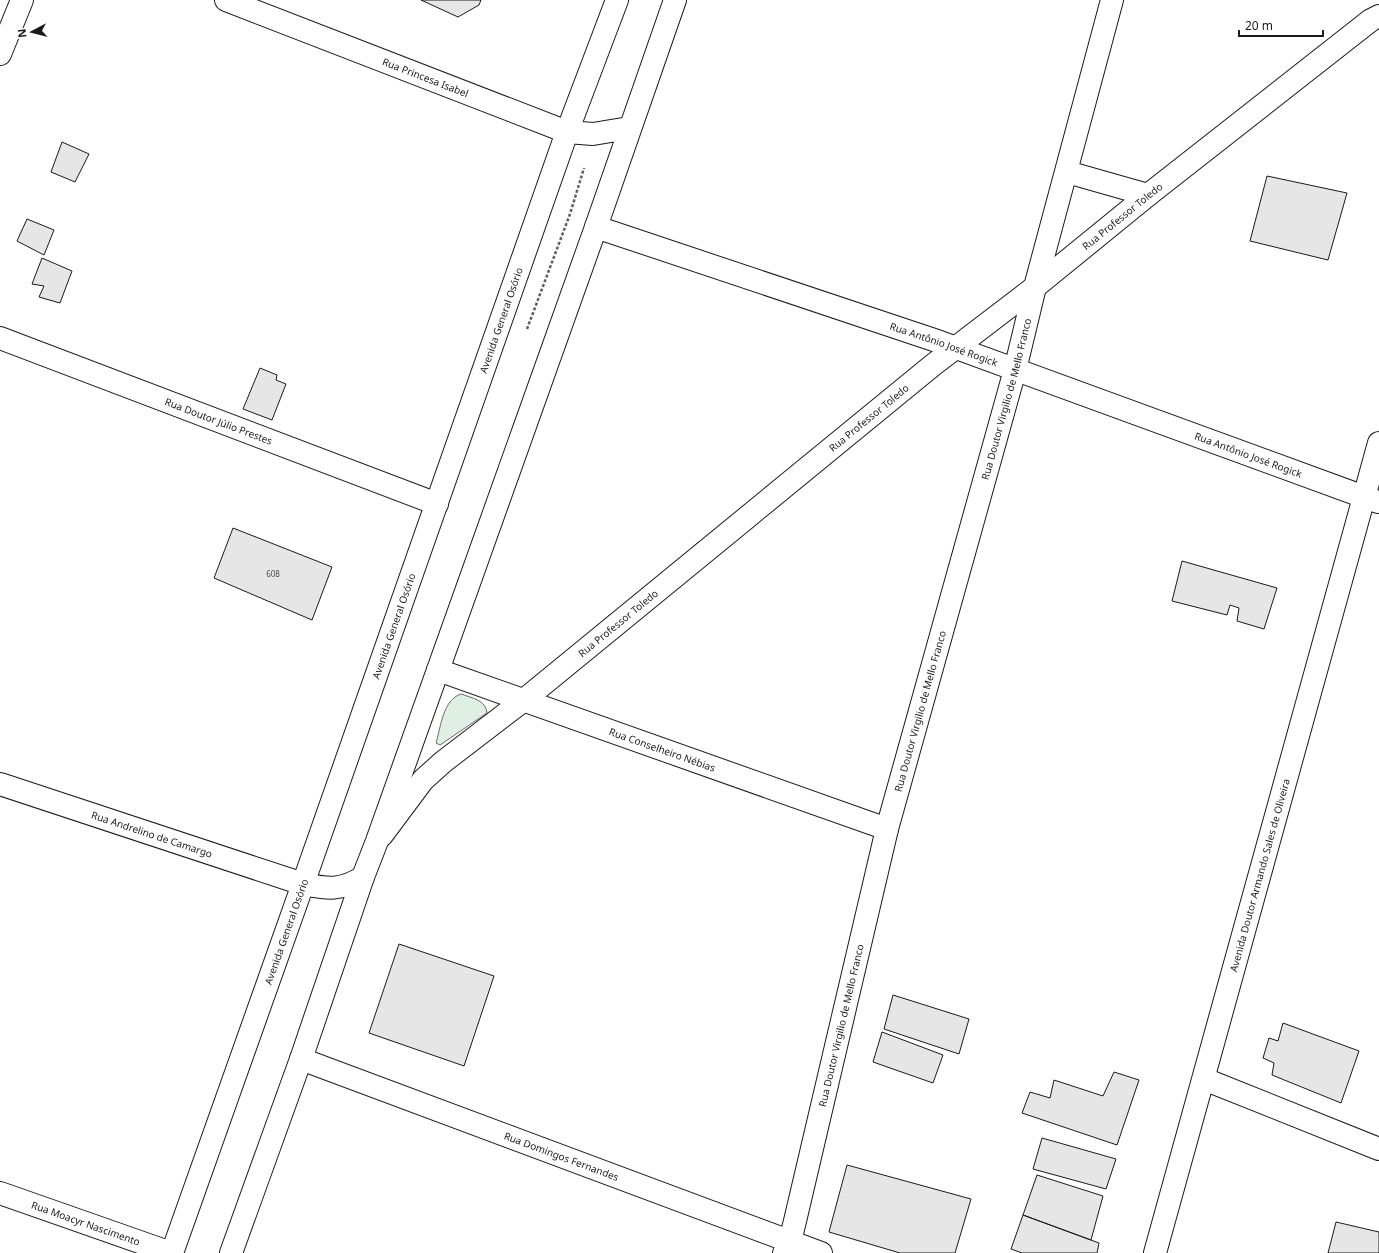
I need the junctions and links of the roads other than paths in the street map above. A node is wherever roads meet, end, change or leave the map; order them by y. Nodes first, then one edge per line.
1 (22, 0) edge
2 (226, 0) edge
3 (617, 0) edge
4 (675, 0) edge
5 (1112, 0) edge
6 (1376, 16) edge
7 (0, 54) edge
8 (629, 128) junction
9 (567, 132) junction
10 (1068, 172) junction
11 (1148, 195) junction
12 (596, 227) junction
13 (1036, 287) junction
14 (0, 338) edge
15 (955, 347) junction
16 (1015, 370) junction
17 (1379, 443) edge
18 (1372, 500) edge
19 (437, 504) junction
20 (438, 670) junction
21 (524, 700) junction
22 (0, 784) edge
23 (887, 829) junction
24 (378, 841) junction
25 (363, 877) junction
26 (304, 884) junction
27 (301, 1059) junction
28 (1204, 1079) junction
29 (1379, 1149) edge
30 (0, 1193) edge
31 (787, 1247) edge
32 (171, 1253) edge
33 (231, 1253) edge
34 (821, 1253) edge
35 (1155, 1253) edge

1 - 7 street
2 - 9 street, Rua Princesa Isabel
3 - 9 street, Avenida General Osório
4 - 8 street
5 - 10 street, Rua Doutor Virgilio de Mello Franco
6 - 11 street, Rua Professor Toledo
8 - 9 street, Rua Princesa Isabel
8 - 12 street
9 - 19 street, Avenida General Osório
10 - 11 street
10 - 13 street, Rua Doutor Virgilio de Mello Franco
11 - 13 street, Rua Professor Toledo
12 - 15 street, Rua Antônio José Rogick
12 - 20 street
13 - 15 street, Rua Professor Toledo
13 - 16 street, Rua Doutor Virgilio de Mello Franco
14 - 19 street, Rua Doutor Júlio Prestes
15 - 16 street, Rua Antônio José Rogick
15 - 21 street, Rua Professor Toledo
16 - 18 street, Rua Antônio José Rogick
16 - 23 street, Rua Doutor Virgilio de Mello Franco
17 - 18 street, Avenida Doutor Armando Sales de Oliveira
18 - 28 street, Avenida Doutor Armando Sales de Oliveira
19 - 26 street, Avenida General Osório
20 - 21 street, Rua Conselheiro Nébias
20 - 24 street
21 - 23 street, Rua Conselheiro Nébias
21 - 24 street, Rua Professor Toledo
22 - 26 street, Rua Andrelino de Camargo
23 - 31 street, Rua Doutor Virgilio de Mello Franco
24 - 25 street
25 - 26 street, Rua Andrelino de Camargo
25 - 27 street
26 - 32 street, Avenida General Osório
27 - 31 street, Rua Domingos Fernandes
27 - 33 street
28 - 29 street
28 - 35 street, Avenida Doutor Armando Sales de Oliveira
30 - 32 street, Rua Moacyr Nascimento
31 - 34 street, Rua Domingos Fernandes

